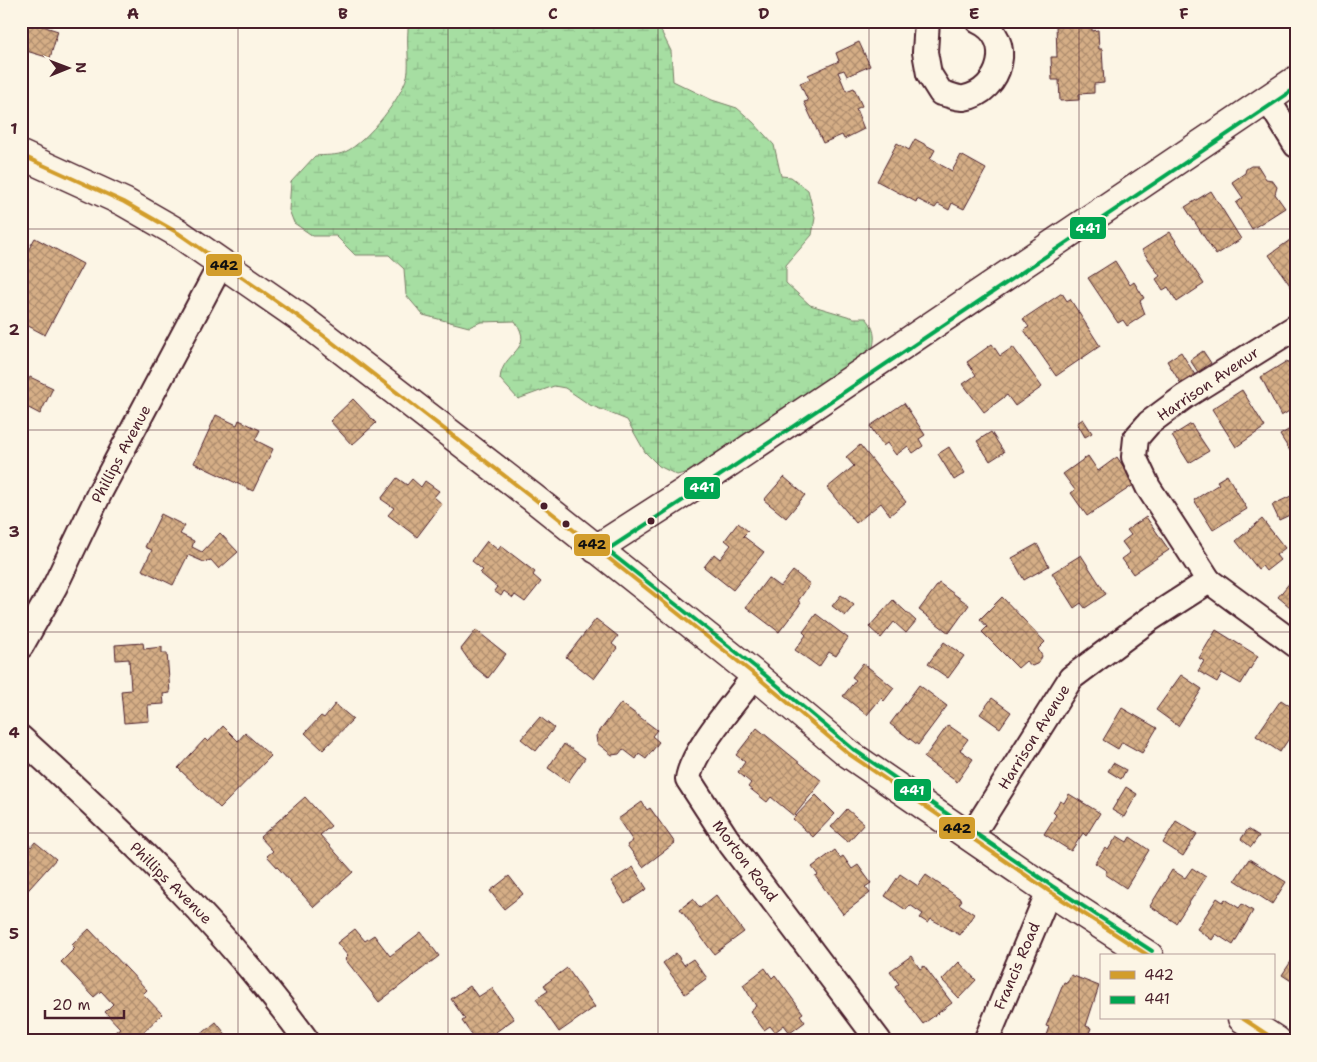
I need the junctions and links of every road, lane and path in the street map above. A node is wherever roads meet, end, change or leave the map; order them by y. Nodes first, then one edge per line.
1 (927, 21) edge
2 (978, 21) edge
3 (1296, 80) edge
4 (1268, 100) junction
5 (1296, 145) edge
6 (21, 155) edge
7 (222, 262) junction
8 (1296, 327) edge
9 (596, 548) junction
10 (1209, 581) junction
11 (1296, 645) edge
12 (21, 646) edge
13 (755, 676) junction
14 (21, 738) edge
15 (970, 838) junction
16 (1049, 891) junction
17 (1146, 954) edge
18 (307, 1041) edge
19 (879, 1041) edge
20 (986, 1041) edge

1 - 2 street
3 - 4 main road
4 - 5 street
4 - 9 main road
6 - 7 main road
7 - 9 main road
7 - 12 street, Phillips Avenue
8 - 10 street, Harrison Avenur
9 - 13 main road
10 - 11 street
10 - 15 street, Harrison Avenue
13 - 15 main road
13 - 19 street, Morton Road
14 - 18 street, Phillips Avenue
15 - 16 main road
16 - 17 main road
16 - 20 street, Francis Road

